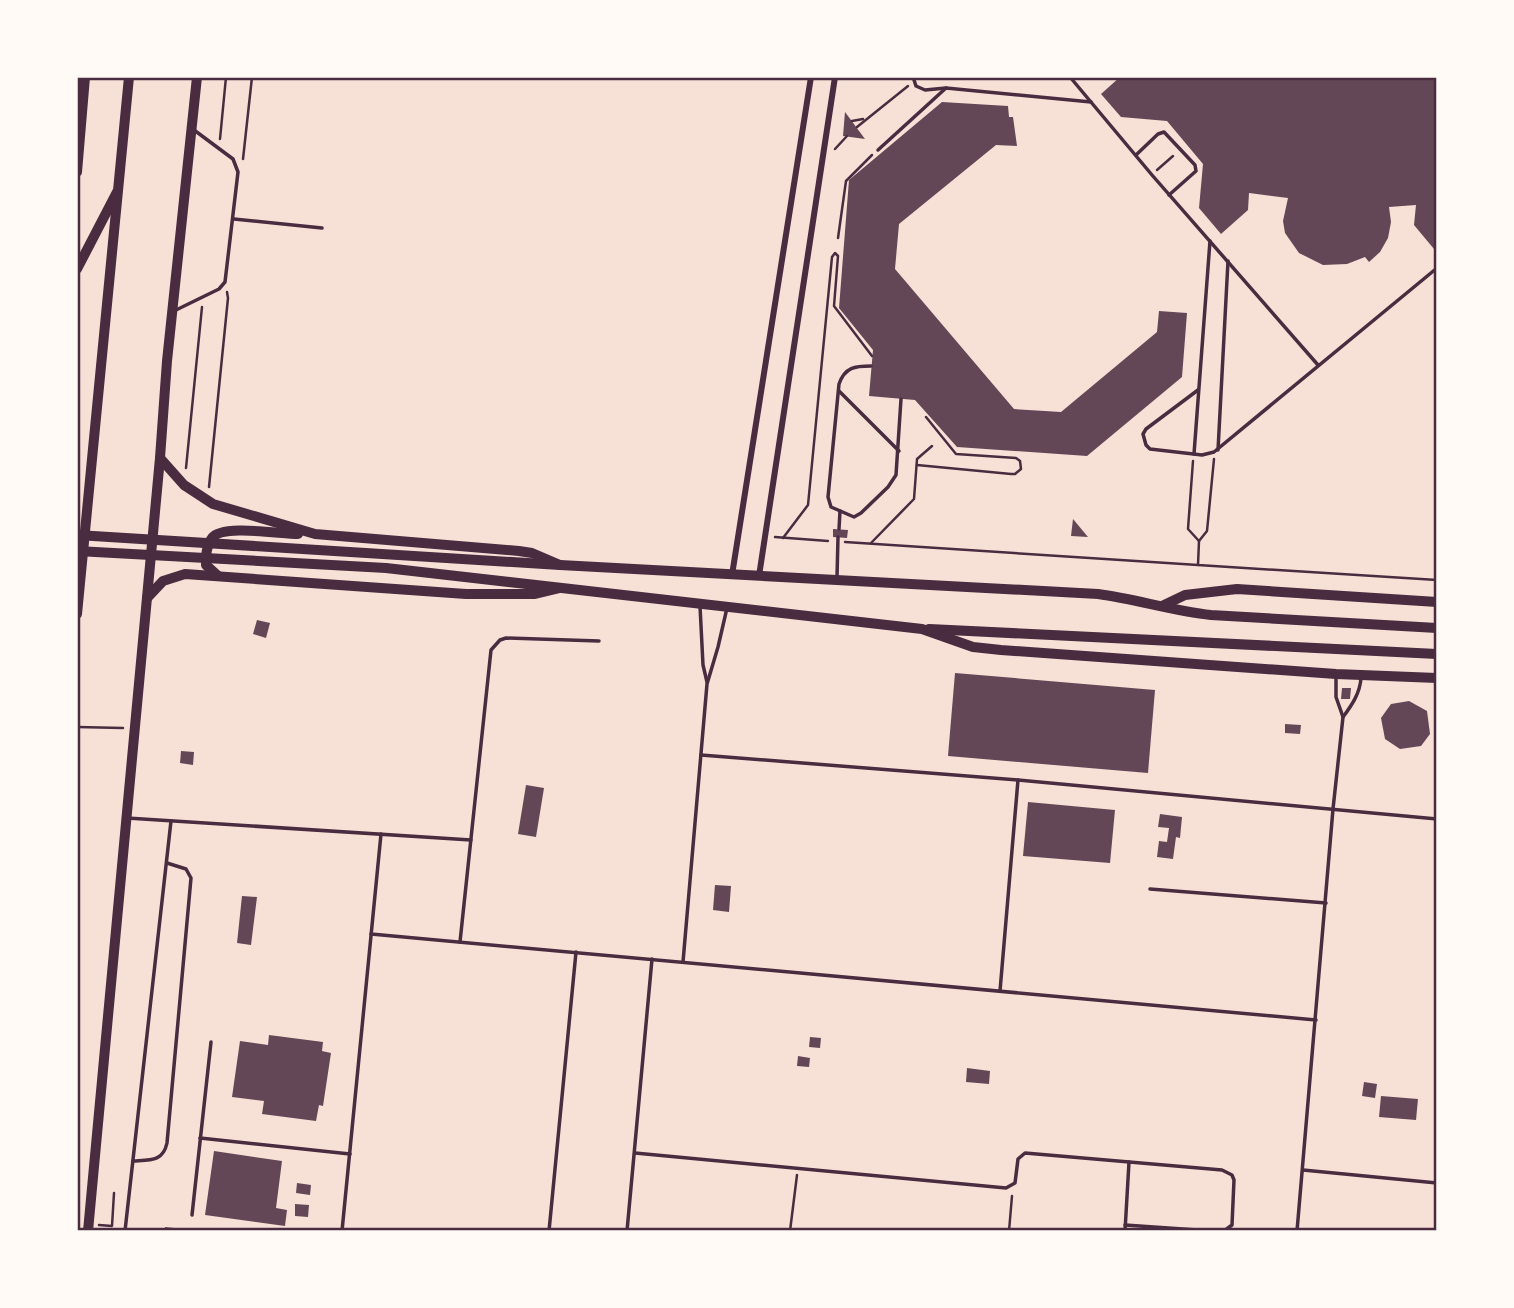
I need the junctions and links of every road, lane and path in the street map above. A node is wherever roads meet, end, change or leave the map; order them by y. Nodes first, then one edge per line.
1 (85, 77) edge
2 (129, 77) edge
3 (197, 77) edge
4 (226, 77) edge
5 (238, 77) edge
6 (250, 77) edge
7 (811, 77) edge
8 (835, 77) edge
9 (913, 77) edge
10 (1070, 77) edge
11 (947, 88) junction
12 (904, 89) dead end
13 (1091, 102) junction
14 (865, 119) junction
15 (852, 121) dead end
16 (857, 127) dead end
17 (192, 128) junction
18 (219, 149) junction
19 (1181, 149) junction
20 (878, 150) joint
21 (1135, 156) junction
22 (77, 172) edge
23 (238, 172) junction
24 (1152, 175) junction
25 (120, 187) junction
26 (1169, 195) junction
27 (234, 219) junction
28 (322, 228) dead end
29 (838, 238) dead end
30 (1210, 241) junction
31 (1228, 261) junction
32 (1437, 268) edge
33 (77, 269) edge
34 (222, 285) junction
35 (203, 296) junction
36 (172, 312) junction
37 (872, 356) dead end
38 (1318, 365) junction
39 (871, 366) dead end
40 (838, 390) junction
41 (1198, 390) junction
42 (901, 399) dead end
43 (926, 417) dead end
44 (932, 446) dead end
45 (1218, 450) junction
46 (899, 451) junction
47 (1194, 454) junction
48 (160, 458) junction
49 (917, 465) junction
50 (1193, 465) dead end
51 (1213, 467) dead end
52 (184, 485) junction
53 (208, 501) junction
54 (840, 511) junction
55 (839, 529) dead end
56 (315, 534) junction
57 (77, 535) edge
58 (765, 536) junction
59 (783, 538) junction
60 (839, 539) junction
61 (1199, 541) junction
62 (871, 544) junction
63 (77, 551) edge
64 (560, 565) junction
65 (1198, 565) junction
66 (732, 575) junction
67 (218, 576) junction
68 (759, 576) junction
69 (837, 579) junction
70 (1437, 580) edge
71 (560, 588) junction
72 (147, 598) junction
73 (1437, 602) edge
74 (700, 605) junction
75 (1161, 606) junction
76 (727, 608) junction
77 (77, 614) edge
78 (1437, 628) edge
79 (922, 629) junction
80 (599, 640) dead end
81 (1437, 653) edge
82 (1336, 674) junction
83 (1361, 675) junction
84 (1437, 678) edge
85 (707, 684) junction
86 (1343, 717) junction
87 (77, 727) edge
88 (135, 728) junction
89 (701, 755) junction
90 (1018, 780) junction
91 (1333, 809) junction
92 (127, 818) junction
93 (1437, 819) edge
94 (170, 821) junction
95 (381, 834) junction
96 (471, 840) junction
97 (166, 862) junction
98 (1150, 889) dead end
99 (1325, 903) junction
100 (371, 934) junction
101 (460, 942) junction
102 (576, 952) junction
103 (652, 959) junction
104 (683, 962) junction
105 (1000, 991) junction
106 (1316, 1020) junction
107 (211, 1042) dead end
108 (200, 1138) junction
109 (635, 1153) junction
110 (350, 1154) junction
111 (133, 1161) junction
112 (1129, 1162) junction
113 (798, 1167) junction
114 (1303, 1170) junction
115 (1437, 1183) edge
116 (1013, 1186) junction
117 (114, 1193) dead end
118 (192, 1215) dead end
119 (112, 1226) dead end
120 (1125, 1228) edge
121 (88, 1231) edge
122 (125, 1231) edge
123 (342, 1231) edge
124 (549, 1231) edge
125 (627, 1231) edge
126 (790, 1231) edge
127 (1009, 1231) edge
128 (1212, 1231) edge
129 (1224, 1231) edge
130 (1297, 1231) edge

1 - 22 main road
2 - 25 highway
3 - 17 highway
4 - 18 path
5 - 6 path
6 - 23 path
7 - 66 street
8 - 58 street
9 - 11 lane
10 - 13 lane
11 - 13 lane
11 - 20 lane
12 - 14 path
13 - 21 lane
14 - 15 path
14 - 16 path
17 - 18 lane
17 - 36 highway
18 - 23 lane
19 - 21 lane
19 - 24 path
19 - 26 lane
20 - 29 path
21 - 24 lane
23 - 27 lane
24 - 26 lane
25 - 33 highway
25 - 77 highway
26 - 30 lane
27 - 28 lane
27 - 34 lane
30 - 31 lane
30 - 41 lane
31 - 38 lane
31 - 45 lane
32 - 38 lane
34 - 35 lane
34 - 53 path
35 - 36 lane
35 - 52 path
36 - 48 highway
37 - 59 path
38 - 45 lane
39 - 40 lane
40 - 46 lane
40 - 54 lane
41 - 47 lane
41 - 47 lane
42 - 46 lane
43 - 49 path
44 - 49 path
45 - 47 lane
46 - 54 lane
48 - 52 highway
48 - 72 highway
49 - 62 path
50 - 61 path
51 - 61 path
52 - 53 highway
53 - 56 highway
54 - 55 lane
56 - 64 highway
56 - 67 highway
57 - 64 main road
58 - 59 path
58 - 68 street
59 - 60 path
60 - 62 path
60 - 69 lane
61 - 65 path
62 - 65 path
63 - 71 main road
64 - 66 main road
65 - 70 path
66 - 68 main road
67 - 71 highway
67 - 72 highway
68 - 69 main road
69 - 75 main road
71 - 74 main road
72 - 88 highway
73 - 75 main road
74 - 76 main road
74 - 85 lane
75 - 78 main road
76 - 79 main road
76 - 85 lane
79 - 81 main road
79 - 82 main road
80 - 96 lane
82 - 83 main road
82 - 86 lane
83 - 84 main road
83 - 86 lane
85 - 89 lane
86 - 91 lane
87 - 88 path
88 - 92 highway
89 - 90 lane
89 - 104 lane
90 - 91 lane
90 - 105 lane
91 - 93 lane
91 - 99 lane
92 - 94 lane
92 - 121 highway
94 - 95 lane
94 - 97 lane
95 - 96 lane
95 - 100 lane
96 - 101 lane
97 - 111 lane
97 - 111 lane
98 - 99 lane
99 - 106 lane
100 - 101 lane
100 - 110 lane
101 - 102 lane
102 - 103 lane
102 - 124 lane
103 - 104 lane
103 - 109 lane
104 - 105 lane
105 - 106 lane
106 - 114 lane
107 - 108 lane
108 - 110 lane
108 - 118 lane
109 - 113 lane
109 - 125 lane
110 - 123 lane
111 - 122 lane
112 - 116 lane
112 - 120 lane
112 - 129 lane
113 - 116 lane
113 - 126 path
114 - 115 lane
114 - 130 lane
116 - 127 path
117 - 119 path
120 - 128 lane

